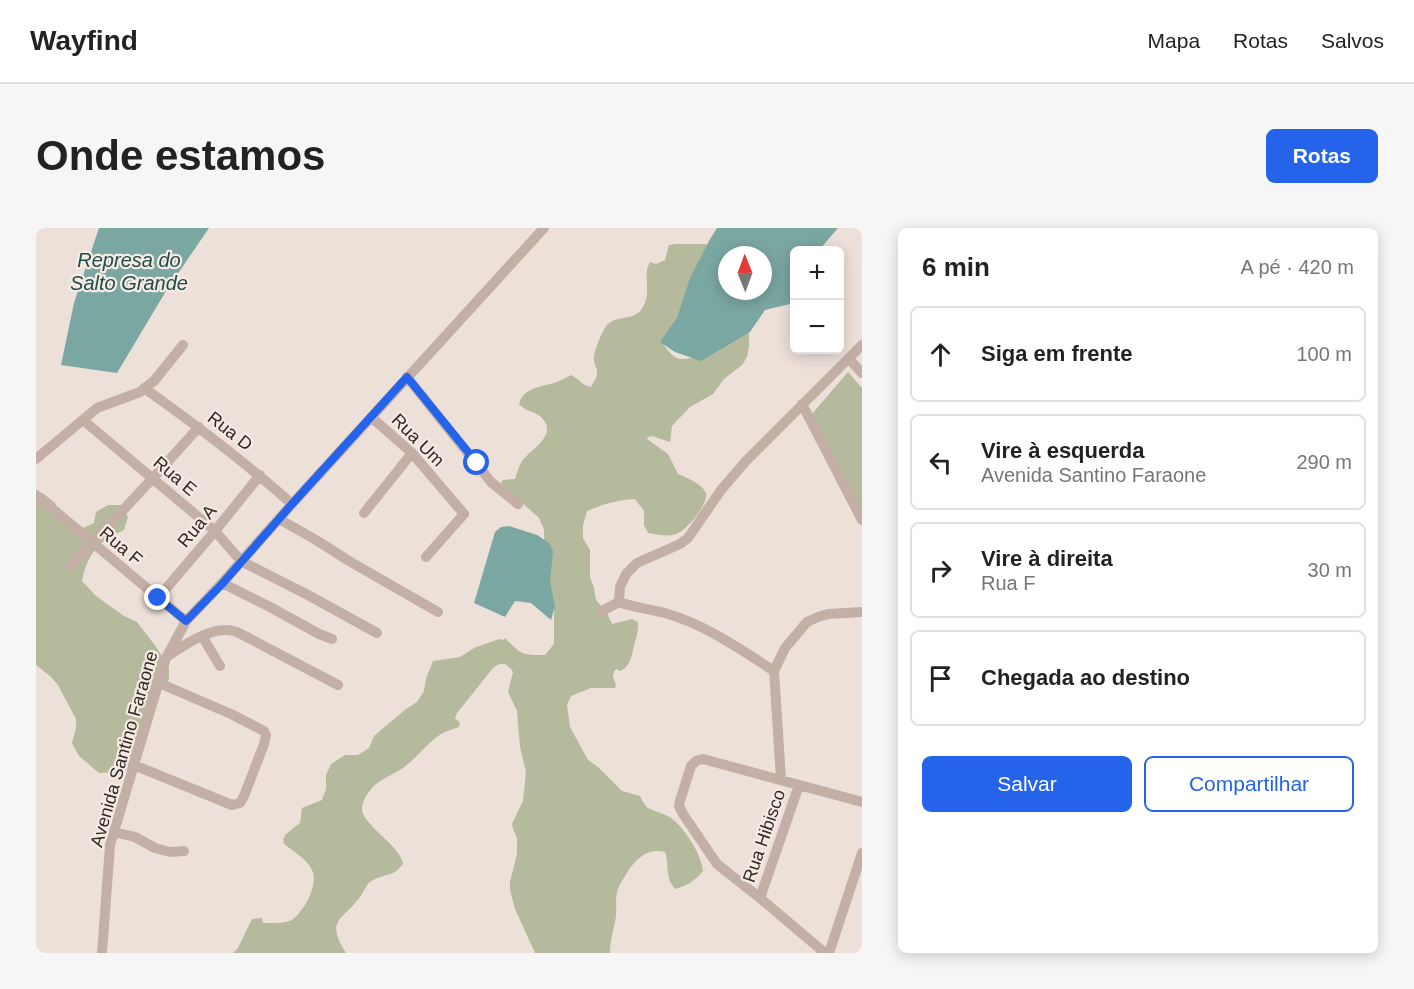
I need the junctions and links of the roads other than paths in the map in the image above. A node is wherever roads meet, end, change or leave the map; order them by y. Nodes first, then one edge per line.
1 (544, 228) edge
2 (183, 345) dead end
3 (862, 345) edge
4 (849, 359) junction
5 (862, 373) edge
6 (407, 377) junction
7 (144, 388) junction
8 (802, 404) junction
9 (371, 417) junction
10 (83, 420) junction
11 (199, 427) junction
12 (412, 453) junction
13 (36, 459) edge
14 (260, 475) junction
15 (153, 478) junction
16 (36, 495) edge
17 (292, 504) junction
18 (518, 504) dead end
19 (364, 513) dead end
20 (279, 519) junction
21 (862, 520) edge
22 (215, 531) junction
23 (93, 543) junction
24 (426, 557) dead end
25 (241, 561) junction
26 (70, 567) dead end
27 (222, 584) junction
28 (158, 598) junction
29 (619, 602) junction
30 (602, 611) dead end
31 (438, 612) dead end
32 (862, 612) edge
33 (186, 621) junction
34 (377, 633) dead end
35 (202, 636) junction
36 (332, 639) dead end
37 (166, 658) junction
38 (220, 666) dead end
39 (774, 671) junction
40 (159, 683) junction
41 (338, 685) dead end
42 (134, 765) junction
43 (781, 779) junction
44 (799, 785) junction
45 (862, 802) edge
46 (114, 832) junction
47 (184, 851) dead end
48 (862, 853) edge
49 (760, 898) junction
50 (102, 953) edge
51 (825, 953) edge
52 (830, 953) edge

1 - 6 street, Avenida Santino Faraone
2 - 7 street
3 - 4 street
4 - 5 street
4 - 8 street
6 - 9 street, Avenida Santino Faraone
6 - 18 street
7 - 10 street
7 - 11 street, Rua D
8 - 21 street
8 - 29 street
9 - 12 street, Rua Um
9 - 17 street, Avenida Santino Faraone
10 - 13 street
10 - 15 street, Rua E
11 - 14 street, Rua D
11 - 15 street
12 - 19 street
12 - 24 street, Rua Um
14 - 17 street, Rua D
14 - 22 street, Rua A
15 - 22 street, Rua E
15 - 23 street
16 - 23 street, Rua F
17 - 20 street, Avenida Santino Faraone
20 - 25 street, Avenida Santino Faraone
20 - 31 street
22 - 25 street, Rua E
22 - 28 street, Rua A
23 - 26 street
23 - 28 street, Rua F
25 - 27 street, Avenida Santino Faraone
25 - 34 street
27 - 33 street, Avenida Santino Faraone
27 - 36 street
28 - 33 street, Rua F
29 - 30 street
29 - 39 street
32 - 39 street
33 - 37 street, Avenida Santino Faraone
35 - 37 street
35 - 38 street
35 - 41 street
37 - 40 street, Avenida Santino Faraone
39 - 43 street
40 - 42 street, Avenida Santino Faraone
40 - 42 street
42 - 46 street, Avenida Santino Faraone
43 - 44 street
43 - 49 street
44 - 45 street
44 - 49 street, Rua Hibisco
46 - 47 street
46 - 50 street, Avenida Santino Faraone
48 - 52 street
49 - 51 street

